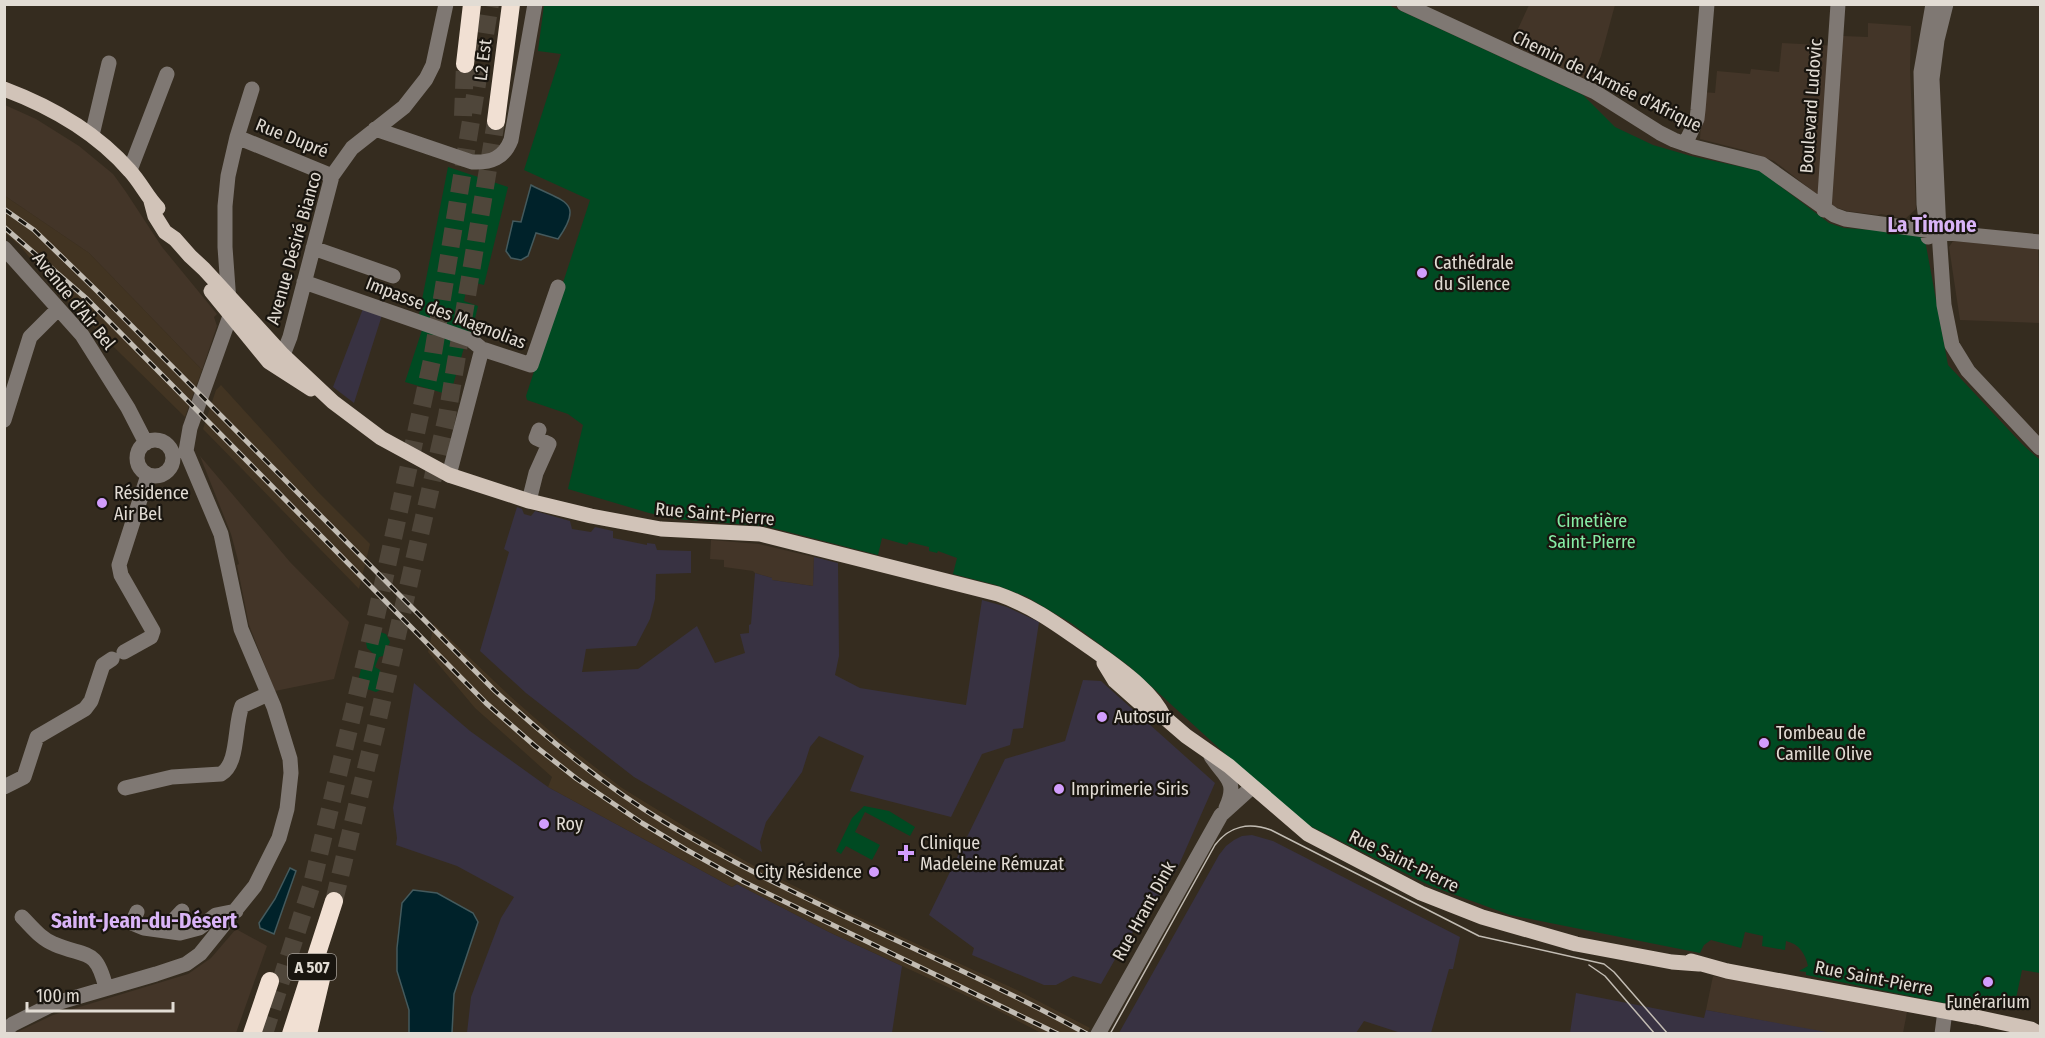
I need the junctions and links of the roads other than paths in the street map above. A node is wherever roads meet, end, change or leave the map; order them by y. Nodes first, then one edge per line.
1 (446, 4) edge
2 (472, 4) edge
3 (511, 4) edge
4 (519, 4) edge
5 (535, 4) edge
6 (1404, 4) edge
7 (1707, 4) edge
8 (1838, 4) edge
9 (1938, 7) edge
10 (109, 63) dead end
11 (465, 64) tunnel mouth
12 (502, 73) junction
13 (166, 74) dead end
14 (4, 89) edge
15 (252, 89) dead end
16 (496, 122) tunnel mouth
17 (375, 129) junction
18 (92, 135) junction
19 (237, 137) junction
20 (1685, 144) junction
21 (130, 170) junction
22 (332, 176) junction
23 (1824, 210) junction
24 (1933, 231) junction
25 (2040, 242) edge
26 (4, 248) edge
27 (313, 248) junction
28 (189, 256) junction
29 (393, 276) dead end
30 (304, 282) junction
31 (558, 287) dead end
32 (230, 299) junction
33 (56, 306) junction
34 (230, 316) junction
35 (482, 350) junction
36 (263, 355) junction
37 (283, 355) junction
38 (4, 393) edge
39 (333, 402) junction
40 (4, 420) edge
41 (538, 430) dead end
42 (146, 442) junction
43 (2040, 448) edge
44 (180, 453) junction
45 (148, 475) junction
46 (449, 475) junction
47 (529, 501) junction
48 (268, 694) junction
49 (1209, 753) junction
50 (4, 787) edge
51 (125, 788) dead end
52 (1248, 790) junction
53 (1226, 808) junction
54 (182, 911) dead end
55 (236, 911) junction
56 (137, 912) dead end
57 (22, 917) dead end
58 (144, 928) junction
59 (270, 981) dead end
60 (106, 988) junction
61 (1945, 1011) junction
62 (1101, 1028) edge
63 (4, 1031) edge
64 (2034, 1032) edge
65 (252, 1034) edge
66 (291, 1034) edge
67 (308, 1034) edge
68 (1942, 1034) edge

1 - 17 street, Avenue Désiré Bianco
2 - 11 highway
3 - 12 highway, L2 Est
4 - 12 highway
5 - 17 street
6 - 20 street, Chemin de l'Armée d'Afrique
7 - 20 street
8 - 23 street, Boulevard Ludovic
9 - 24 street
10 - 18 street
12 - 16 highway, L2 Est
13 - 21 street
14 - 18 main road
15 - 19 street
17 - 22 street, Avenue Désiré Bianco
18 - 21 main road
19 - 22 street, Rue Dupré
19 - 32 street
20 - 23 street, Chemin de l'Armée d'Afrique
21 - 28 main road
22 - 27 street, Avenue Désiré Bianco
23 - 24 street, Chemin de l'Armée d'Afrique
24 - 25 street, Chemin de l'Armée d'Afrique
24 - 43 street
26 - 33 street, Avenue d'Air Bel
27 - 29 street
27 - 30 street, Avenue Désiré Bianco
28 - 32 main road, Rue Saint-Pierre
28 - 34 main road, Rue Saint-Pierre
30 - 35 street, Impasse des Magnolias
30 - 37 street, Avenue Désiré Bianco
31 - 35 street, Impasse des Magnolias
32 - 34 street
32 - 37 main road, Rue Saint-Pierre
33 - 38 street
33 - 40 street
33 - 42 street, Avenue d'Air Bel
34 - 36 main road, Rue Saint-Pierre
34 - 44 street
35 - 46 street
36 - 37 street
36 - 39 main road, Rue Saint-Pierre
37 - 39 main road, Rue Saint-Pierre
39 - 46 main road, Rue Saint-Pierre
41 - 47 street
42 - 44 street
42 - 45 street
44 - 45 street
44 - 48 street
45 - 50 street
46 - 47 main road, Rue Saint-Pierre
47 - 49 main road, Rue Saint-Pierre
48 - 51 street
48 - 55 street
49 - 52 main road, Rue Saint-Pierre
49 - 53 street, Rue Hrant Dink
52 - 53 street, Rue Hrant Dink
52 - 61 main road, Rue Saint-Pierre
53 - 62 street, Rue Hrant Dink
54 - 58 street
55 - 58 street
55 - 60 street
56 - 58 street
57 - 60 street
59 - 65 highway
60 - 63 street
61 - 64 main road, Rue Saint-Pierre
61 - 68 street
66 - 67 highway, A 507

